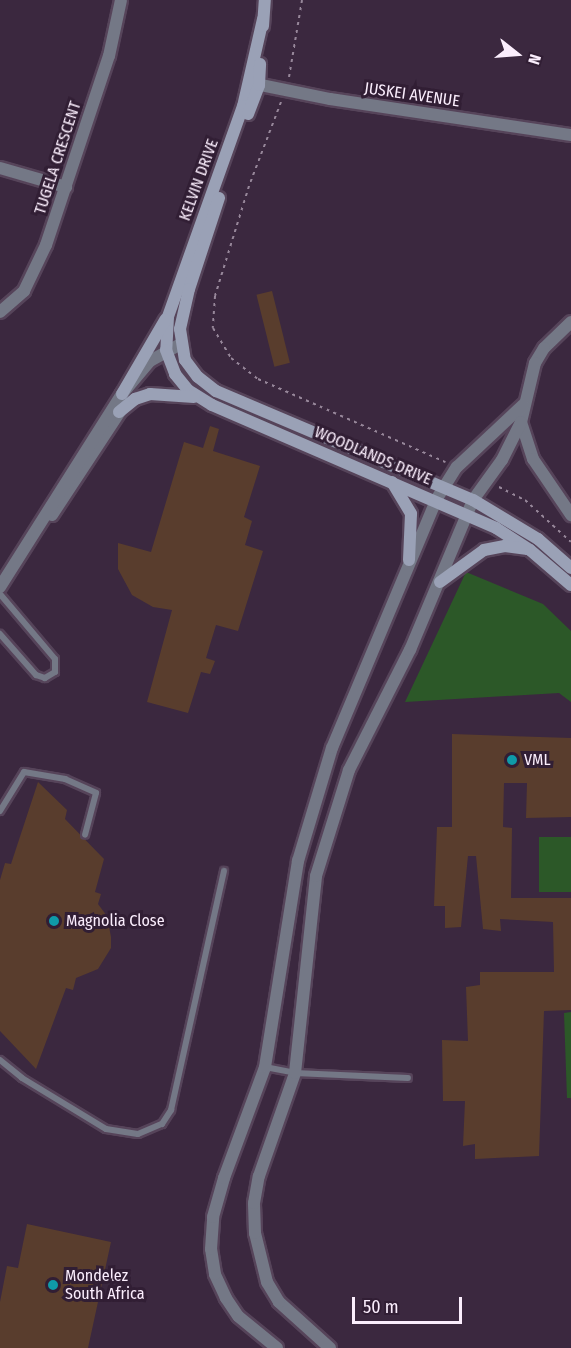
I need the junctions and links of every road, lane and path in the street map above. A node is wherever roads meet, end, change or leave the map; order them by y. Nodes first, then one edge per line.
1 (121, 0) edge
2 (265, 0) edge
3 (302, 0) edge
4 (254, 84) junction
5 (286, 90) junction
6 (571, 135) edge
7 (0, 168) edge
8 (66, 187) junction
9 (0, 312) edge
10 (168, 317) junction
11 (571, 322) edge
12 (181, 348) junction
13 (167, 354) junction
14 (122, 394) junction
15 (198, 398) junction
16 (523, 405) junction
17 (119, 412) junction
18 (521, 422) junction
19 (457, 467) junction
20 (485, 481) junction
21 (392, 482) junction
22 (442, 487) junction
23 (436, 500) junction
24 (473, 500) junction
25 (467, 514) junction
26 (571, 515) edge
27 (38, 529) junction
28 (571, 542) edge
29 (530, 550) junction
30 (409, 560) junction
31 (571, 568) edge
32 (440, 582) junction
33 (571, 585) edge
34 (0, 588) edge
35 (0, 594) edge
36 (0, 634) edge
37 (3, 641) edge
38 (0, 811) edge
39 (86, 835) dead end
40 (224, 871) dead end
41 (0, 1060) edge
42 (265, 1067) junction
43 (295, 1074) junction
44 (408, 1078) dead end
45 (277, 1348) edge
46 (330, 1348) edge

1 - 8 street, TUGELA CRESCENT
2 - 4 main road, KELVIN DRIVE
3 - 5 path
4 - 5 street, JUSKEI AVENUE
4 - 10 main road, KELVIN DRIVE
4 - 12 main road, KELVIN DRIVE
5 - 6 street, JUSKEI AVENUE
5 - 19 path
7 - 8 street
8 - 9 street, TUGELA CRESCENT
10 - 13 main road, KELVIN DRIVE
10 - 14 main road
11 - 16 street
12 - 13 street
12 - 22 main road, WOODLANDS DRIVE
13 - 14 street
13 - 15 main road, WOODLANDS DRIVE
13 - 17 street
14 - 27 street
15 - 17 main road
15 - 21 main road, WOODLANDS DRIVE
16 - 18 street
16 - 19 street
17 - 27 street
18 - 20 street
18 - 26 street
19 - 22 street
20 - 24 street
20 - 28 path
21 - 23 main road, WOODLANDS DRIVE
21 - 30 main road
22 - 23 street
22 - 24 main road, WOODLANDS DRIVE
23 - 25 main road, WOODLANDS DRIVE
23 - 30 street
24 - 25 street
24 - 31 main road, WOODLANDS DRIVE
25 - 29 main road, WOODLANDS DRIVE
25 - 32 street
27 - 34 street
29 - 32 main road
29 - 33 main road, WOODLANDS DRIVE
30 - 42 street
32 - 43 street
35 - 37 lane
36 - 37 lane
38 - 39 lane
40 - 41 lane
42 - 43 lane
42 - 45 street
43 - 44 lane
43 - 46 street

